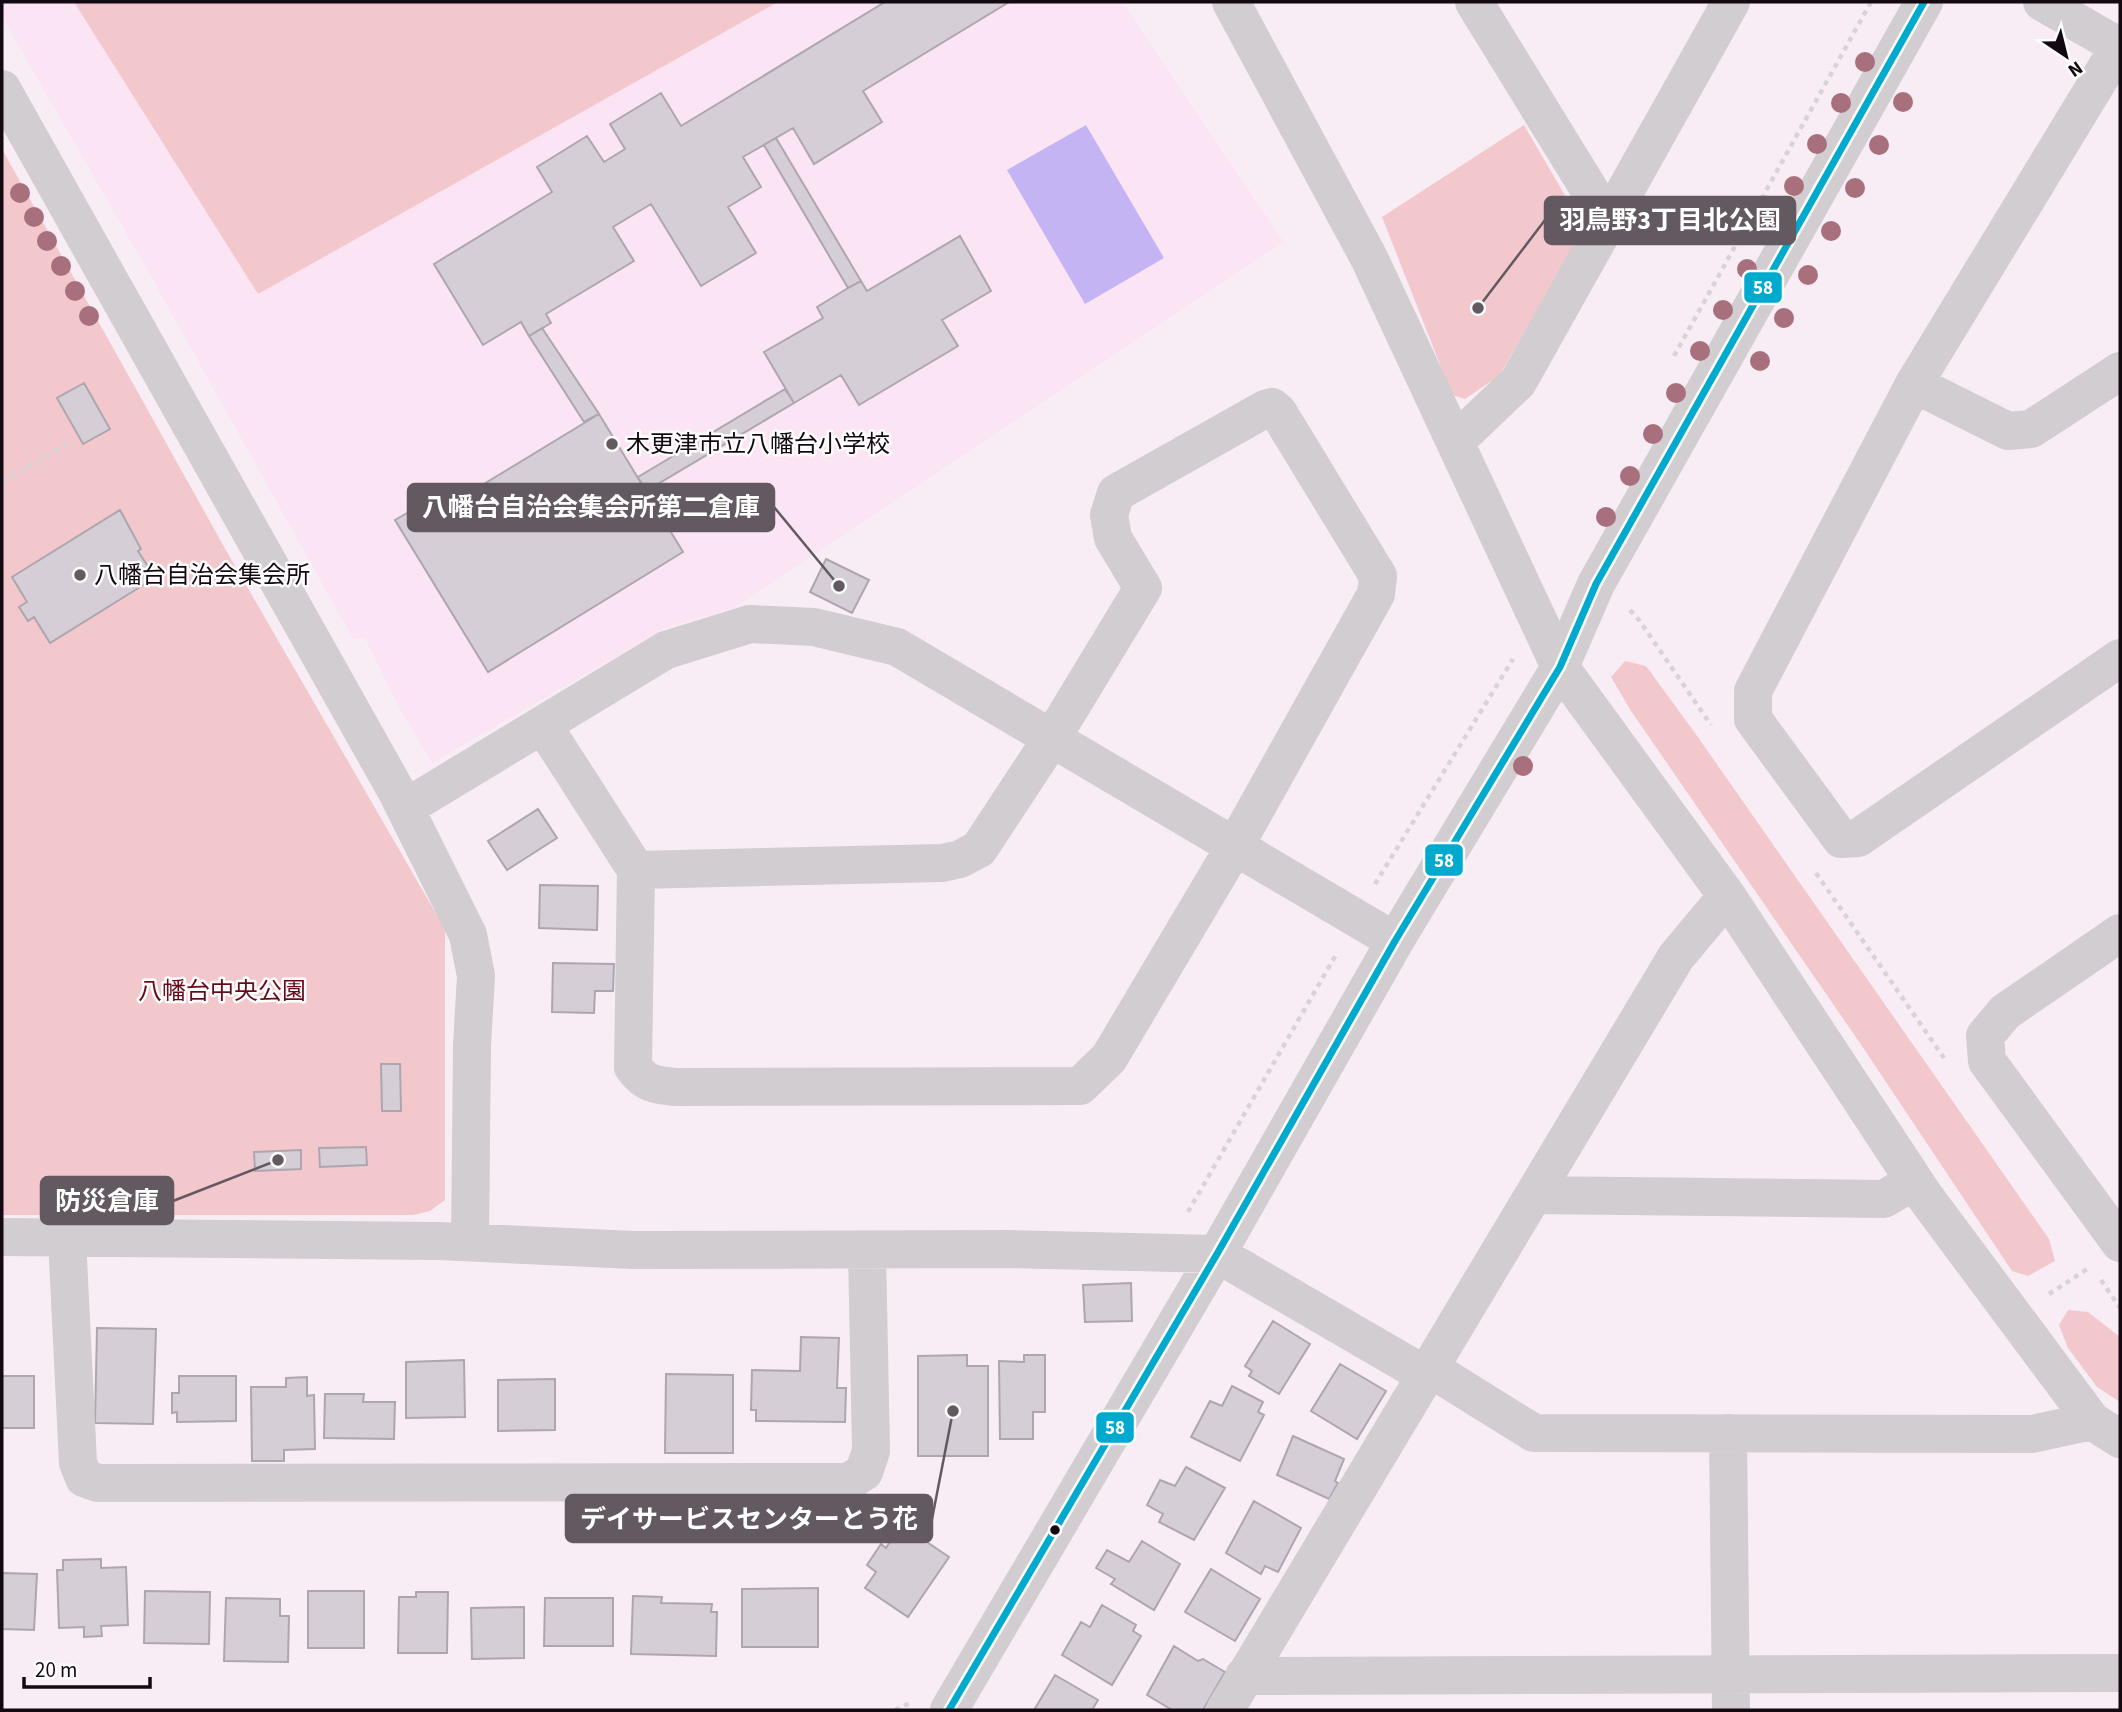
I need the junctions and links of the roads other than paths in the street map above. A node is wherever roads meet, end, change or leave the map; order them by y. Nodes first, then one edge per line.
1 (1231, 2) edge
2 (1474, 2) edge
3 (1731, 2) edge
4 (1924, 2) edge
5 (2042, 2) edge
6 (2120, 46) edge
7 (2, 89) edge
8 (1608, 220) junction
9 (2120, 371) edge
10 (1914, 384) junction
11 (1455, 442) junction
12 (2120, 658) edge
13 (1560, 667) junction
14 (543, 725) junction
15 (1052, 738) junction
16 (405, 808) junction
17 (1235, 846) junction
18 (636, 870) junction
19 (1727, 896) junction
20 (2120, 933) edge
21 (1395, 941) junction
22 (1914, 1181) junction
23 (1534, 1195) junction
24 (2, 1237) edge
25 (67, 1238) junction
26 (2119, 1238) edge
27 (470, 1242) junction
28 (867, 1250) junction
29 (1217, 1254) junction
30 (1429, 1372) junction
31 (2106, 1430) edge
32 (1728, 1433) junction
33 (2120, 1673) edge
34 (1244, 1676) junction
35 (1730, 1693) edge
36 (949, 1710) edge
37 (1225, 1710) edge

1 - 11 street
2 - 8 street
3 - 8 street
4 - 13 street
5 - 6 street
6 - 10 street
7 - 16 street
8 - 11 street
9 - 10 street
10 - 12 street
11 - 13 street
13 - 19 street
13 - 21 street
14 - 15 street
14 - 16 street
14 - 18 street
15 - 17 street
15 - 17 street
15 - 18 street
16 - 27 street
17 - 18 street
17 - 21 street
19 - 22 street
19 - 23 street
20 - 26 street
21 - 29 street
22 - 23 street
22 - 31 street
23 - 30 street
24 - 25 street
25 - 27 street
25 - 28 street
27 - 28 street
28 - 29 street
29 - 30 street
29 - 36 street
30 - 32 street
30 - 34 street
31 - 32 street
32 - 35 street
33 - 35 street
34 - 35 street
34 - 37 street

